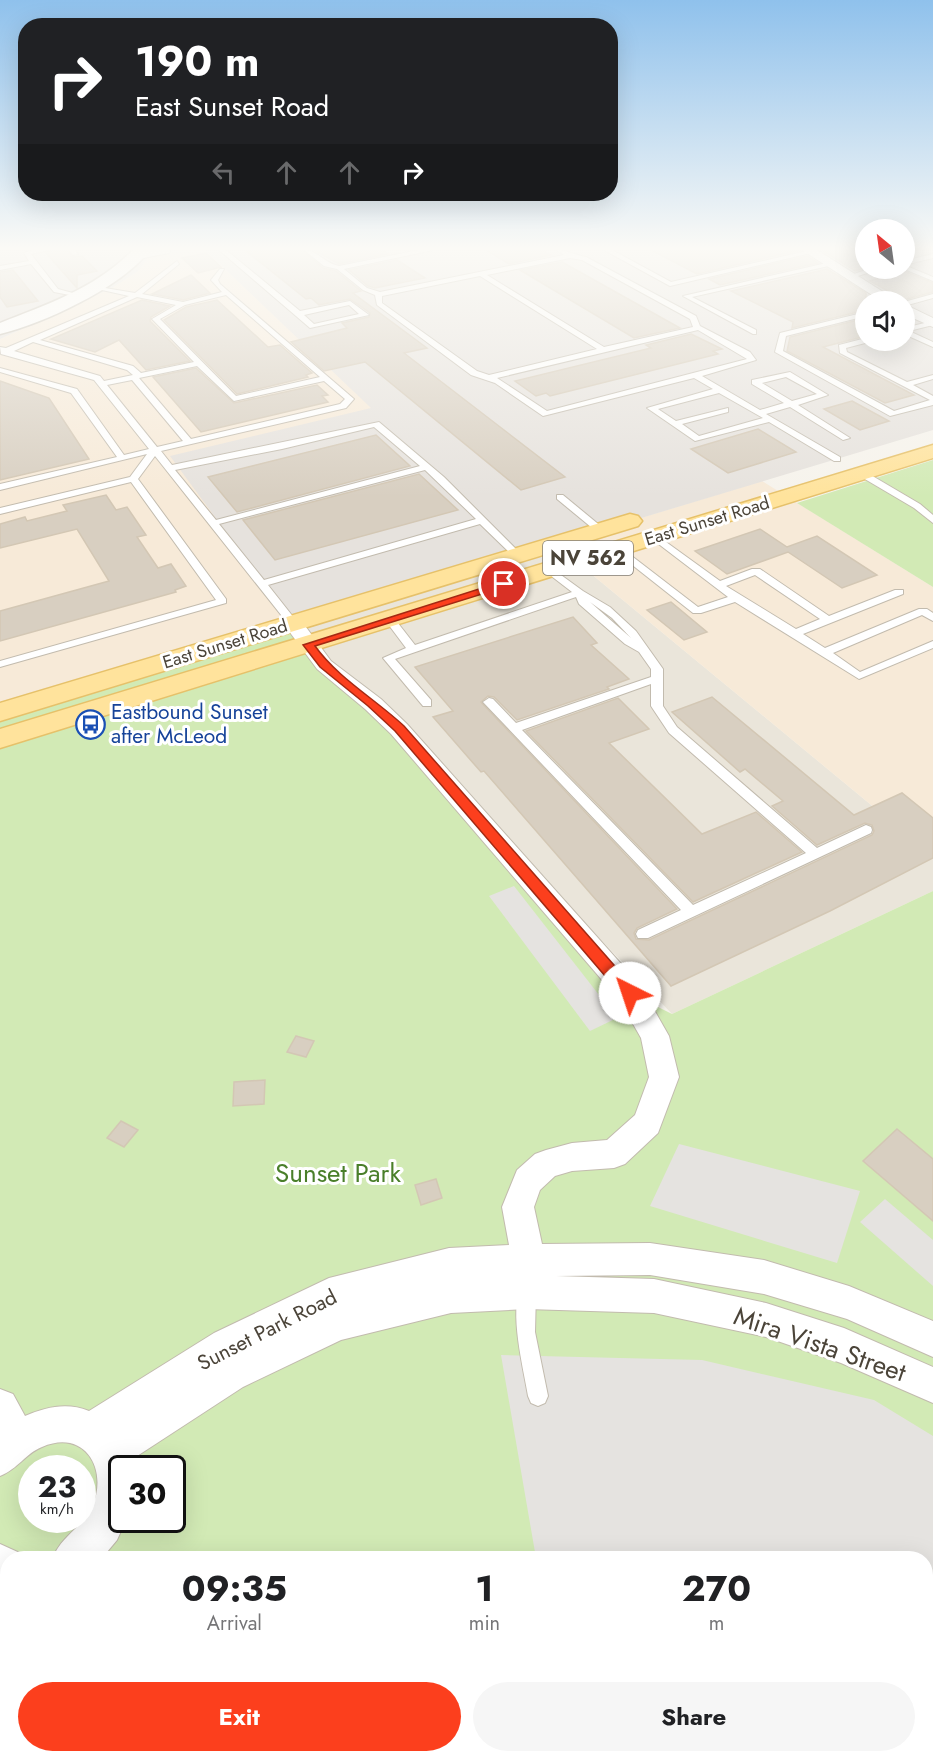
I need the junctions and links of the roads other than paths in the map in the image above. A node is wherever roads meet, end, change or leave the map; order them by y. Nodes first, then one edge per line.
1 (51, 332) edge
2 (169, 332) edge
3 (273, 332) edge
4 (419, 332) edge
5 (573, 332) edge
6 (681, 332) edge
7 (707, 332) edge
8 (794, 332) edge
9 (915, 336) edge
10 (33, 340) junction
11 (855, 343) edge
12 (933, 345) edge
13 (603, 351) junction
14 (2, 352) edge
15 (200, 363) junction
16 (0, 370) edge
17 (695, 375) junction
18 (137, 377) junction
19 (933, 377) edge
20 (326, 378) junction
21 (488, 378) junction
22 (102, 384) junction
23 (906, 385) junction
24 (720, 390) junction
25 (933, 400) edge
26 (789, 404) junction
27 (725, 410) dead end
28 (759, 412) junction
29 (770, 419) junction
30 (674, 424) junction
31 (189, 442) junction
32 (155, 450) junction
33 (933, 451) edge
34 (851, 455) junction
35 (122, 458) junction
36 (426, 467) junction
37 (170, 468) junction
38 (133, 479) junction
39 (0, 487) edge
40 (560, 497) dead end
41 (917, 506) junction
42 (933, 510) edge
43 (0, 511) edge
44 (483, 520) junction
45 (933, 520) edge
46 (214, 523) junction
47 (600, 530) junction
48 (655, 537) junction
49 (617, 549) junction
50 (517, 555) junction
51 (550, 570) junction
52 (262, 584) junction
53 (719, 585) junction
54 (898, 592) dead end
55 (579, 593) junction
56 (736, 598) junction
57 (933, 618) edge
58 (390, 620) junction
59 (828, 620) junction
60 (795, 633) junction
61 (301, 634) junction
62 (933, 644) edge
63 (413, 650) junction
64 (824, 653) junction
65 (0, 664) edge
66 (656, 679) junction
67 (427, 702) dead end
68 (489, 702) dead end
69 (0, 712) edge
70 (515, 729) junction
71 (0, 739) edge
72 (866, 830) dead end
73 (816, 854) junction
74 (690, 911) junction
75 (643, 934) dead end
76 (528, 1276) junction
77 (933, 1339) edge
78 (933, 1385) edge
79 (538, 1396) dead end
80 (0, 1407) edge
81 (101, 1441) junction
82 (9, 1449) edge
83 (82, 1551) edge

1 - 10 lane
2 - 15 lane
3 - 20 lane
4 - 21 lane
5 - 13 lane
6 - 13 lane
7 - 17 lane
8 - 25 lane
9 - 12 lane
10 - 14 lane
10 - 18 lane
11 - 23 lane
13 - 21 lane
14 - 22 lane
15 - 18 lane
15 - 20 lane
16 - 35 lane
17 - 21 lane
17 - 24 lane
18 - 22 lane
18 - 31 lane
19 - 23 lane
20 - 31 lane
22 - 32 lane
23 - 25 lane
24 - 28 lane
24 - 30 lane
26 - 26 lane
26 - 28 lane
26 - 34 lane
27 - 30 lane
28 - 29 lane
29 - 30 lane
29 - 34 lane
31 - 32 lane
32 - 35 lane
32 - 37 lane
32 - 38 lane
33 - 34 main road, East Sunset Road / NV 562
34 - 41 lane
34 - 47 main road, East Sunset Road / NV 562
34 - 48 main road, East Sunset Road / NV 562
35 - 39 lane
36 - 37 lane
36 - 44 lane
36 - 46 lane
37 - 46 lane
38 - 43 lane
38 - 65 lane
40 - 47 lane
41 - 42 lane
41 - 45 lane
44 - 50 lane
44 - 52 lane
46 - 52 lane
47 - 50 main road, East Sunset Road / NV 562
48 - 49 main road, East Sunset Road / NV 562
48 - 53 lane
49 - 51 main road, East Sunset Road / NV 562
49 - 56 lane
50 - 61 main road, East Sunset Road / NV 562
51 - 55 lane
51 - 58 main road, East Sunset Road / NV 562
52 - 61 lane
53 - 56 lane
53 - 59 lane
54 - 59 lane
55 - 63 lane
55 - 66 lane
56 - 60 lane
57 - 64 lane
58 - 61 main road, East Sunset Road / NV 562
58 - 63 lane
59 - 60 lane
60 - 64 lane
61 - 69 main road, East Sunset Road / NV 562
61 - 71 main road, East Sunset Road / NV 562
61 - 76 street
62 - 64 lane
63 - 67 lane
66 - 70 lane
66 - 73 lane
68 - 70 lane
70 - 74 lane
72 - 73 lane
73 - 74 lane
74 - 75 lane
76 - 77 street, Mira Vista Street
76 - 78 street, Mira Vista Street
76 - 79 lane
76 - 81 street, Sunset Park Road
80 - 82 street
81 - 82 street
81 - 83 street

